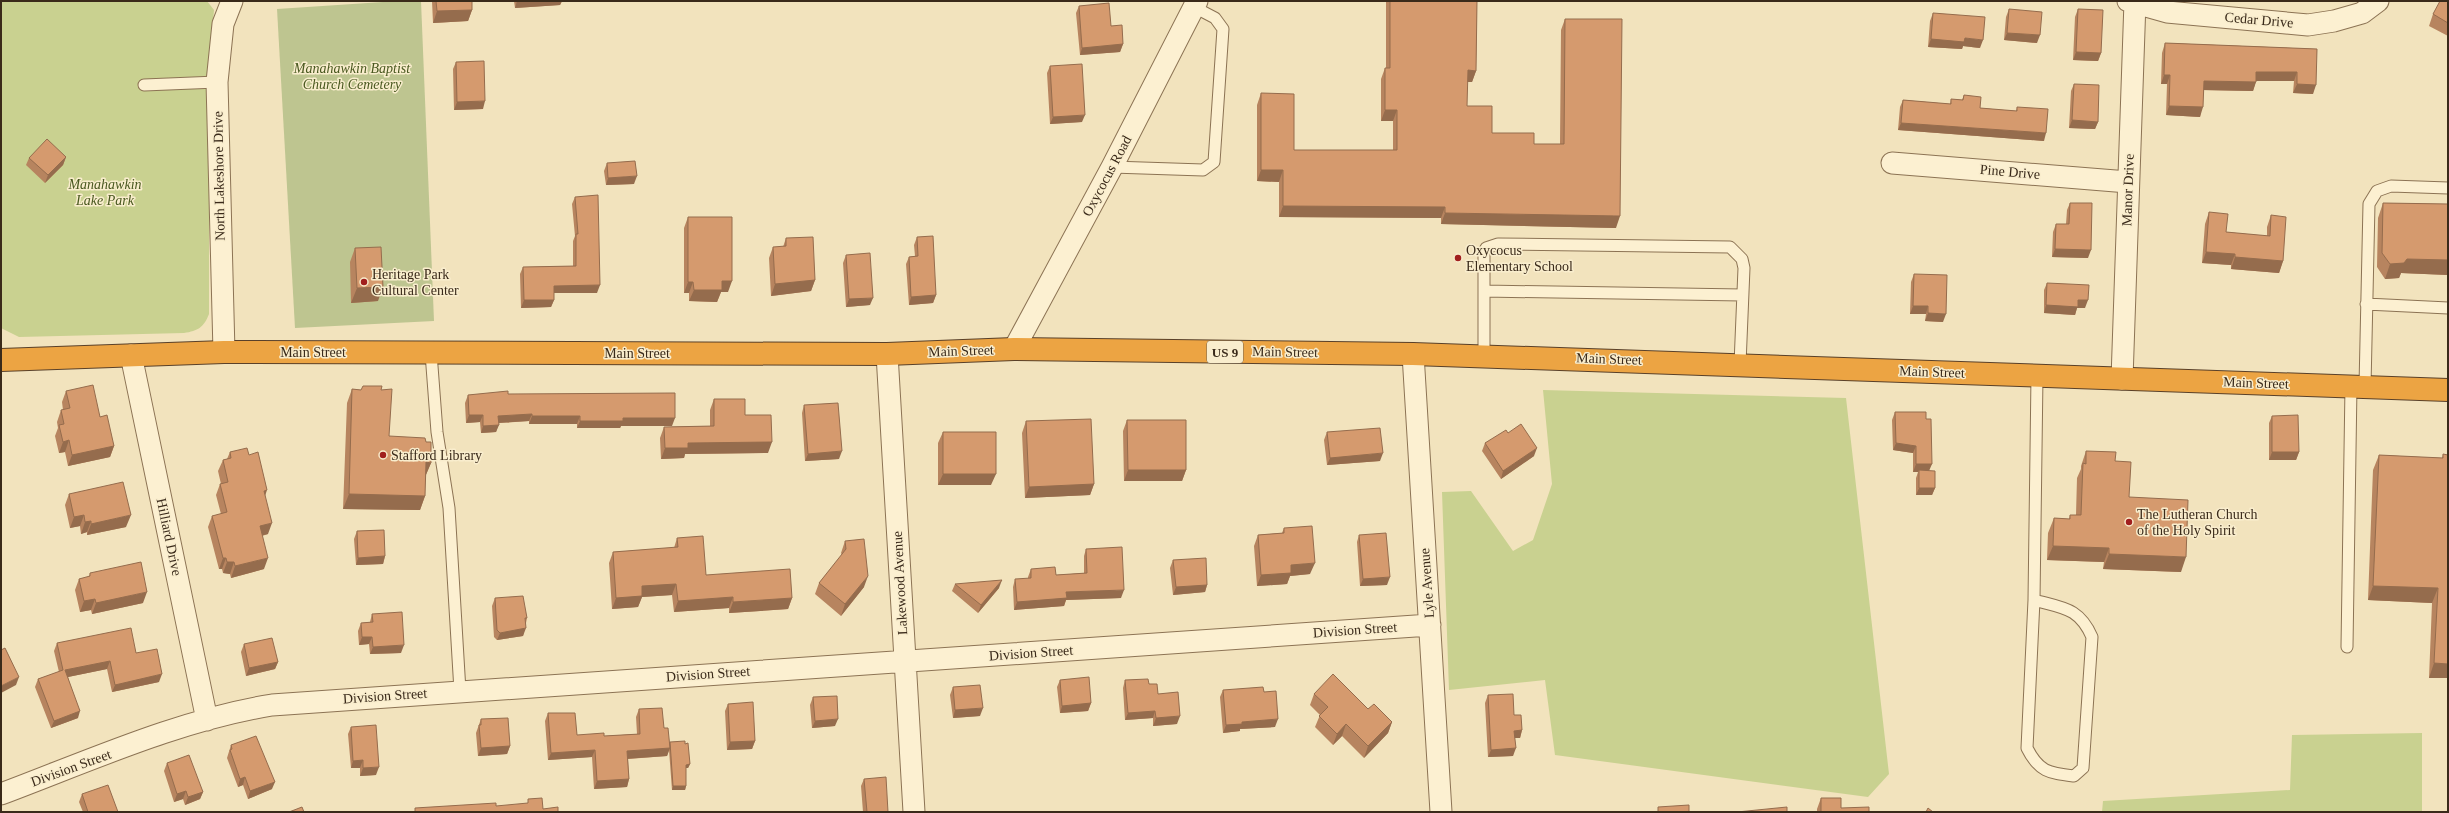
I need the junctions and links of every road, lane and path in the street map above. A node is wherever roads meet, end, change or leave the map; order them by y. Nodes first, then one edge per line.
1 (232, 1) edge
2 (2378, 1) edge
3 (2133, 2) edge
4 (1195, 4) edge
5 (217, 82) junction
6 (144, 85) dead end
7 (1892, 163) dead end
8 (1112, 167) junction
9 (2128, 182) junction
10 (2448, 188) edge
11 (1484, 291) junction
12 (1742, 295) junction
13 (2366, 304) junction
14 (2448, 308) edge
15 (1014, 349) junction
16 (224, 352) junction
17 (431, 353) junction
18 (887, 354) junction
19 (1413, 354) junction
20 (131, 355) junction
21 (1484, 355) junction
22 (1, 360) edge
23 (1740, 364) junction
24 (2037, 376) junction
25 (2122, 379) junction
26 (2358, 386) junction
27 (2448, 390) edge
28 (2034, 600) junction
29 (1430, 625) junction
30 (2347, 647) dead end
31 (905, 661) junction
32 (460, 691) junction
33 (207, 720) junction
34 (1, 794) edge
35 (914, 812) edge
36 (1441, 812) edge

1 - 5 street, North Lakeshore Drive
2 - 3 street, Cedar Drive
3 - 9 street, Manor Drive
4 - 8 street, Oxycocus Road
4 - 8 lane
5 - 6 lane
5 - 16 street, North Lakeshore Drive
7 - 9 street, Pine Drive
8 - 15 street, Oxycocus Road
9 - 25 street, Manor Drive
10 - 13 lane
11 - 12 lane
11 - 12 lane
11 - 21 lane
12 - 23 lane
13 - 14 lane
13 - 26 lane
15 - 18 highway, Main Street / US 9
15 - 19 highway, Main Street / US 9
16 - 17 highway, Main Street / US 9
16 - 20 highway, Main Street / US 9
17 - 18 highway, Main Street / US 9
17 - 32 lane
18 - 31 street, Lakewood Avenue
19 - 21 highway, Main Street / US 9
19 - 29 street, Lyle Avenue
20 - 22 highway, Main Street / US 9
20 - 33 street, Hilliard Drive
21 - 23 highway, Main Street / US 9
23 - 24 highway, Main Street / US 9
24 - 25 highway, Main Street / US 9
24 - 28 lane
25 - 26 highway, Main Street / US 9
26 - 27 highway, Main Street / US 9
26 - 30 lane
28 - 28 lane
29 - 31 street, Division Street
29 - 36 street, Lyle Avenue
31 - 32 street, Division Street
31 - 35 street, Lakewood Avenue
32 - 33 street, Division Street
33 - 34 street, Division Street

